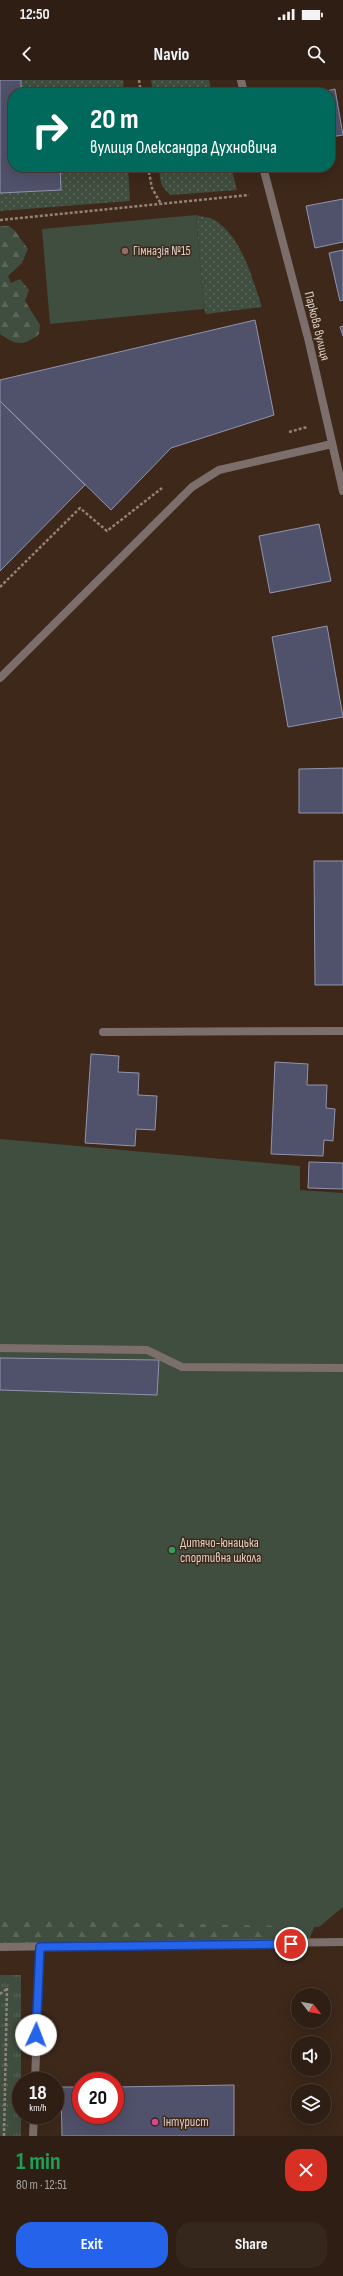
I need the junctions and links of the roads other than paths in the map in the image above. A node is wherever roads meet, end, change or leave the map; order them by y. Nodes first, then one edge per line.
1 (264, 172) edge
2 (332, 444) junction
3 (343, 491) edge
4 (0, 678) edge
5 (343, 1031) edge
6 (102, 1032) dead end
7 (0, 1348) edge
8 (343, 1368) edge
9 (343, 1942) edge
10 (0, 1947) edge
11 (40, 1947) junction
12 (35, 2072) edge
13 (34, 2124) edge
14 (33, 2136) edge

1 - 2 street, Паркова вулиця
2 - 3 street, Паркова вулиця
2 - 4 street
5 - 6 street
7 - 8 street
9 - 11 street
10 - 11 street
11 - 12 street
13 - 14 street

